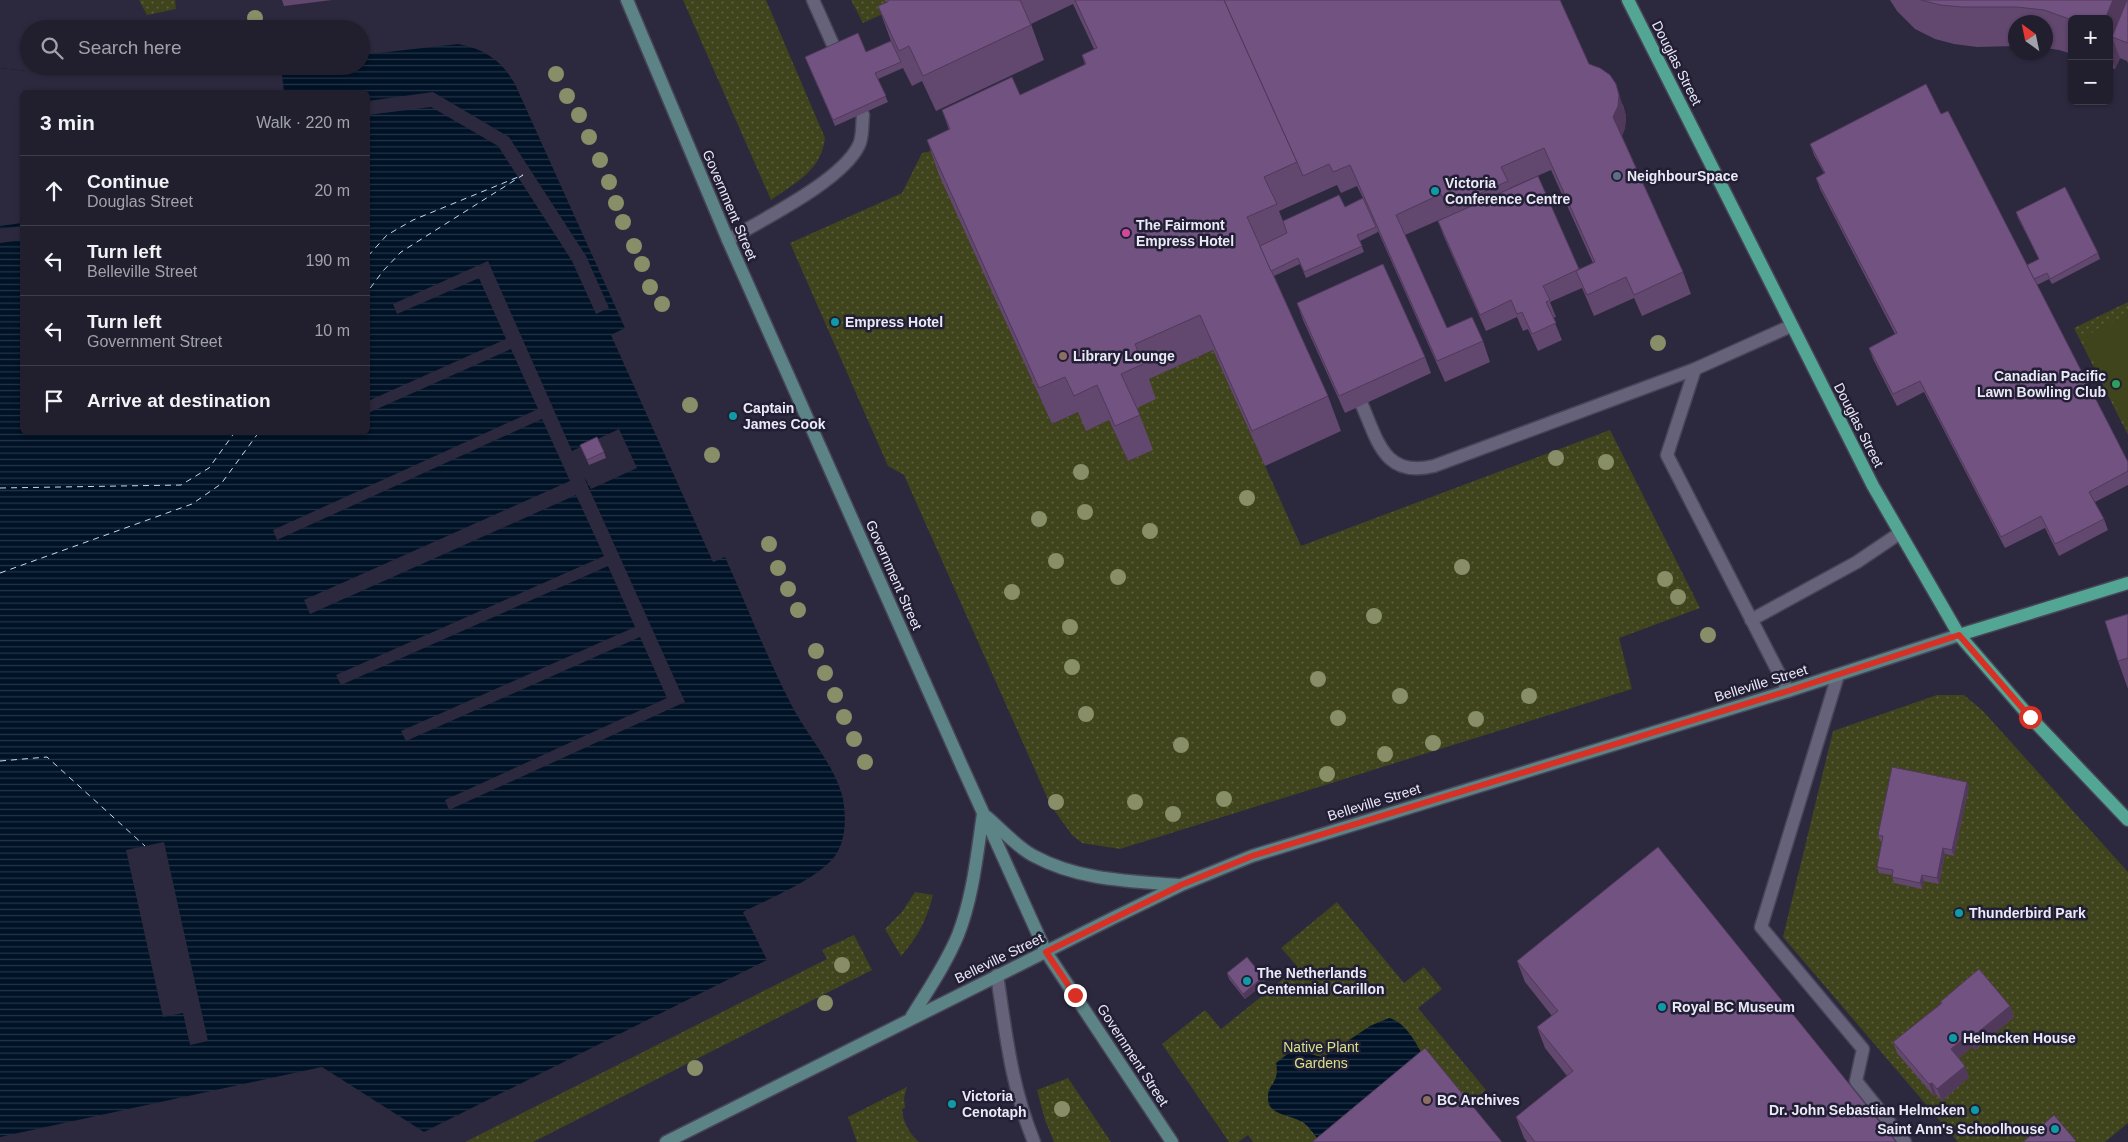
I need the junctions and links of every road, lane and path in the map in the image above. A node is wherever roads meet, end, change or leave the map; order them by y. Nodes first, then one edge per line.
1 (627, 0) edge
2 (813, 0) edge
3 (1628, 0) edge
4 (834, 47) edge
5 (864, 115) edge
6 (728, 240) junction
7 (1791, 326) junction
8 (1696, 369) junction
9 (1362, 405) edge
10 (1900, 533) junction
11 (2128, 583) edge
12 (1752, 620) junction
13 (1959, 635) junction
14 (1838, 675) junction
15 (1788, 691) junction
16 (983, 814) junction
17 (2128, 820) edge
18 (1181, 885) junction
19 (1046, 952) junction
20 (997, 975) junction
21 (911, 1018) junction
22 (666, 1142) edge
23 (1034, 1142) edge
24 (1172, 1142) edge
25 (1905, 1142) edge

1 - 6 main road, Government Street
2 - 4 lane
3 - 7 main road, Douglas Street
5 - 6 lane
6 - 16 main road, Government Street
7 - 8 lane
7 - 10 main road, Douglas Street
8 - 9 lane
8 - 12 lane
10 - 12 lane
10 - 13 main road, Douglas Street
11 - 13 main road, Belleville Street
12 - 15 lane
13 - 14 main road, Belleville Street
13 - 17 main road, Douglas Street
14 - 15 main road, Belleville Street
14 - 25 lane
15 - 18 main road, Belleville Street
16 - 18 main road
16 - 19 main road, Government Street
16 - 21 main road
18 - 19 main road, Belleville Street
19 - 20 main road, Belleville Street
19 - 24 main road, Government Street
20 - 21 main road, Belleville Street
20 - 23 lane
21 - 22 main road, Belleville Street

